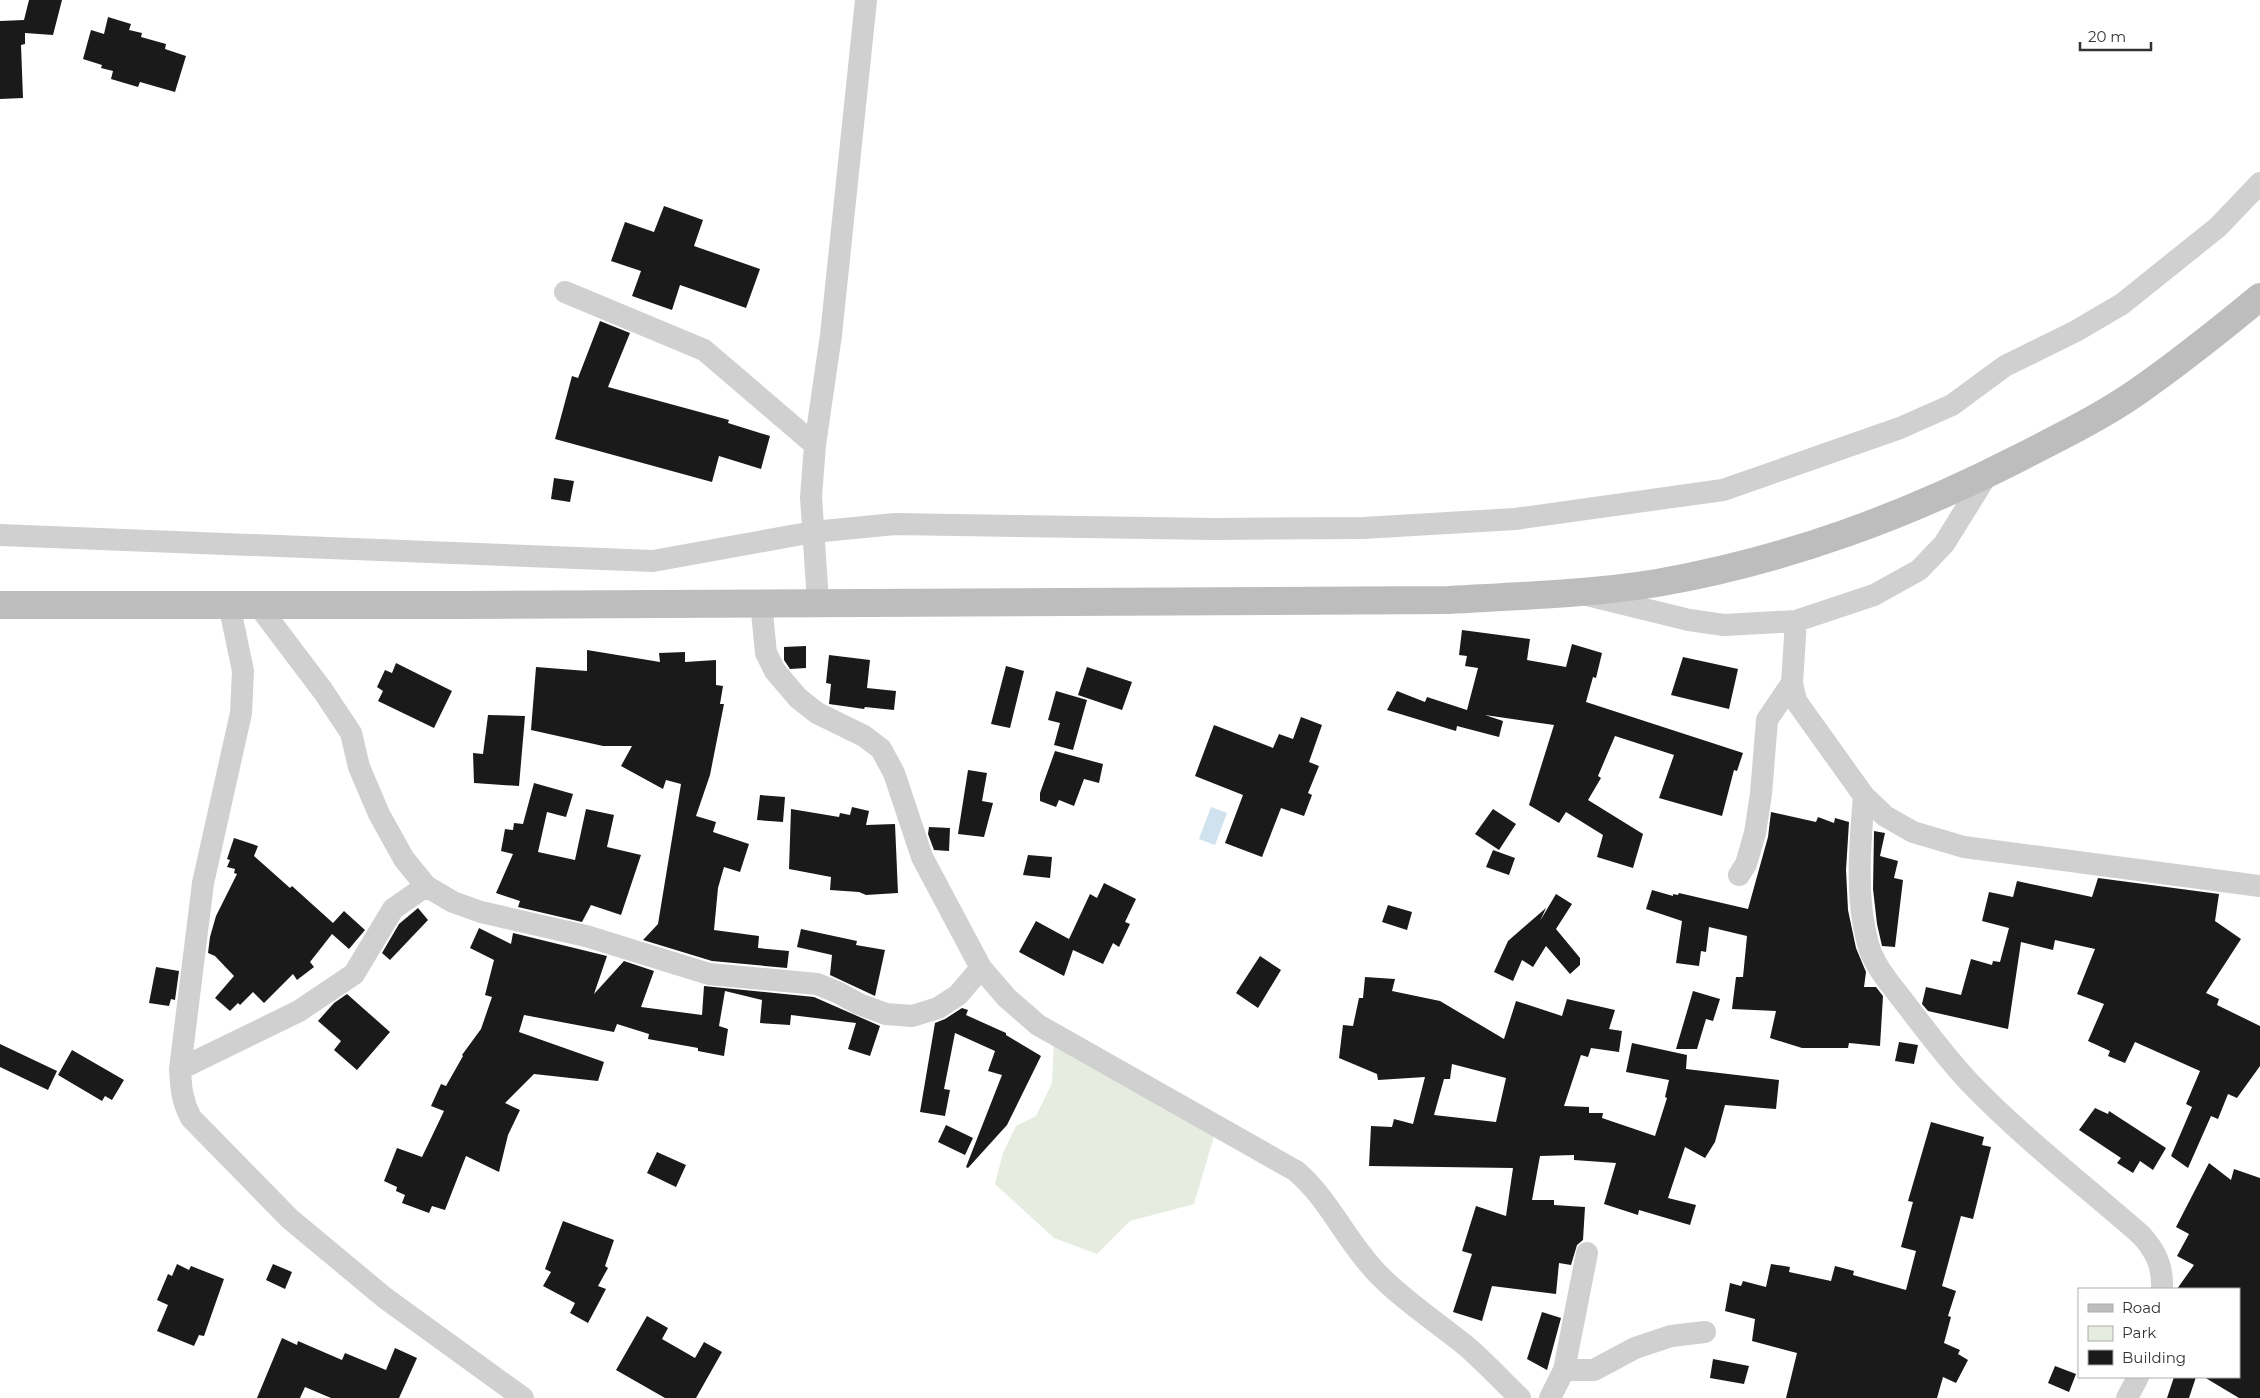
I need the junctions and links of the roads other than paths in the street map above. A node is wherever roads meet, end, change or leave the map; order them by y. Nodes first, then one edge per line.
1 (866, 0) edge
2 (2260, 183) edge
3 (565, 292) dead end
4 (2260, 297) edge
5 (815, 445) junction
6 (1987, 475) junction
7 (813, 532) junction
8 (0, 535) edge
9 (1578, 593) junction
10 (760, 602) junction
11 (818, 602) junction
12 (0, 604) edge
13 (229, 604) junction
14 (258, 605) junction
15 (1796, 621) junction
16 (1792, 683) junction
17 (1864, 796) junction
18 (1740, 875) dead end
19 (426, 886) junction
20 (2260, 886) edge
21 (981, 968) junction
22 (180, 1069) junction
23 (1587, 1253) dead end
24 (2162, 1288) edge
25 (1704, 1332) dead end
26 (1564, 1370) junction
27 (2137, 1378) edge
28 (523, 1398) edge
29 (1520, 1398) edge
30 (1550, 1398) edge
31 (2127, 1398) edge

1 - 5 street
2 - 7 street
3 - 5 street
4 - 6 main road
5 - 7 street
6 - 9 main road
6 - 15 street
7 - 8 street
7 - 11 street
9 - 11 main road
9 - 15 street
10 - 11 main road
10 - 14 main road
10 - 21 street
12 - 13 main road
13 - 14 main road
13 - 22 street
14 - 19 street
15 - 16 street
16 - 17 street
16 - 18 street
17 - 20 street
17 - 24 street
19 - 21 street
19 - 22 street
21 - 29 street
22 - 28 street
23 - 26 street
25 - 26 street
26 - 30 street
27 - 31 street

